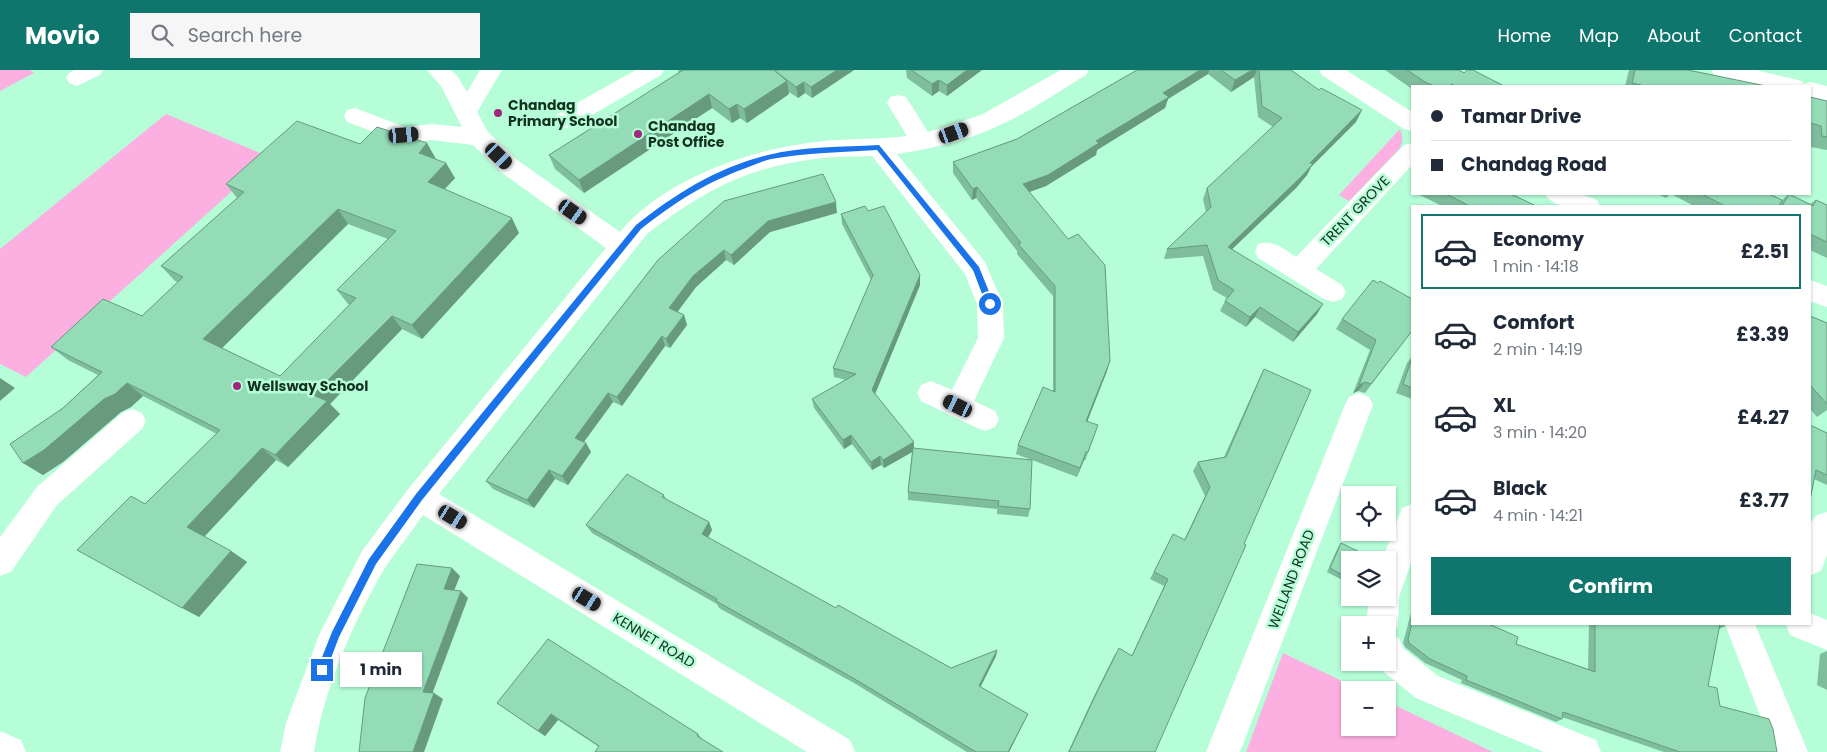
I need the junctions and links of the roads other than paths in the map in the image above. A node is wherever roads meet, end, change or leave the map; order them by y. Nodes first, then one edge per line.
1 (438, 70) edge
2 (491, 70) edge
3 (653, 70) edge
4 (1078, 70) edge
5 (1330, 70) edge
6 (1722, 70) edge
7 (1790, 85) edge
8 (1811, 90) edge
9 (1827, 94) edge
10 (898, 103) dead end
11 (466, 112) junction
12 (355, 116) dead end
13 (565, 120) dead end
14 (1411, 122) edge
15 (479, 137) junction
16 (922, 141) junction
17 (879, 148) junction
18 (1411, 152) edge
19 (1559, 195) edge
20 (1585, 205) edge
21 (621, 246) junction
22 (1267, 252) dead end
23 (1298, 271) junction
24 (1811, 290) edge
25 (1333, 292) dead end
26 (1827, 297) edge
27 (930, 393) dead end
28 (1359, 405) dead end
29 (958, 406) junction
30 (985, 419) dead end
31 (132, 421) dead end
32 (419, 497) junction
33 (1411, 520) edge
34 (1827, 525) edge
35 (1811, 558) edge
36 (0, 562) edge
37 (1396, 564) edge
38 (1740, 625) edge
39 (1804, 625) edge
40 (1827, 635) edge
41 (1396, 662) edge
42 (0, 748) edge
43 (9, 752) edge
44 (297, 752) edge
45 (838, 752) edge
46 (1223, 752) edge
47 (1584, 752) edge
48 (1791, 752) edge

1 - 11 street
2 - 11 street
3 - 13 street
4 - 16 street
5 - 14 street
6 - 7 street
8 - 9 street
10 - 16 street
11 - 15 street
12 - 15 street
15 - 21 street
16 - 17 street
17 - 21 street
17 - 29 street
18 - 23 street, TRENT GROVE
19 - 20 street
21 - 32 street
22 - 23 street
23 - 25 street
24 - 26 street
27 - 29 street
28 - 46 street, WELLAND ROAD
29 - 30 street
31 - 36 street
32 - 44 street
32 - 45 street, KENNET ROAD
33 - 37 street
34 - 35 street
38 - 48 street
39 - 40 street
41 - 47 street
42 - 43 street

